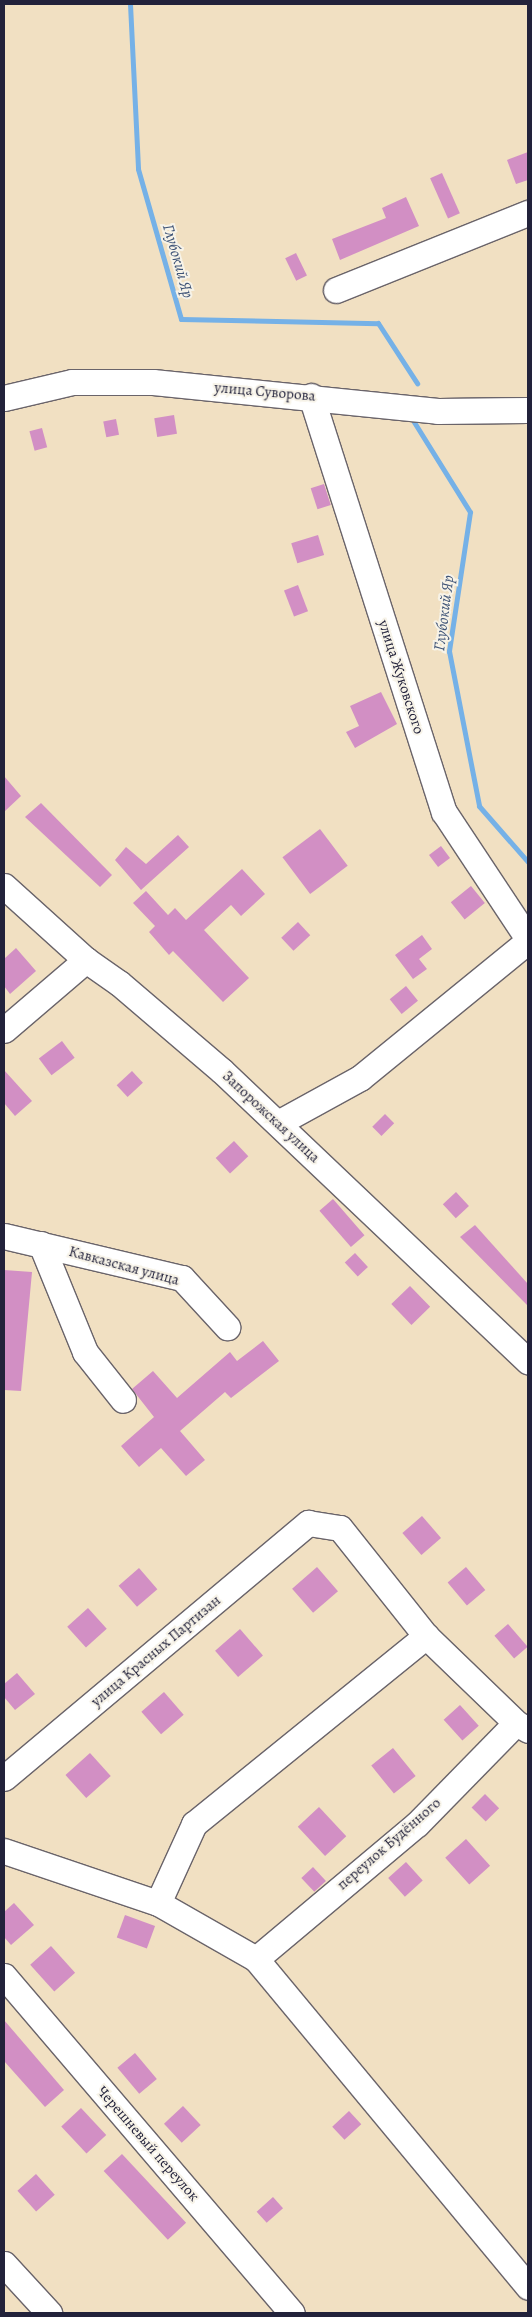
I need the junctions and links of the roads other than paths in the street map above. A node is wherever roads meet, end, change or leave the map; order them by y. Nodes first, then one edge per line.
1 (528, 213) edge
2 (336, 290) dead end
3 (311, 396) junction
4 (4, 398) edge
5 (528, 410) edge
6 (4, 886) edge
7 (528, 940) edge
8 (86, 960) junction
9 (4, 1030) edge
10 (278, 1123) junction
11 (4, 1236) edge
12 (41, 1244) junction
13 (227, 1327) dead end
14 (528, 1361) edge
15 (123, 1400) dead end
16 (426, 1636) junction
17 (522, 1727) edge
18 (4, 1778) edge
19 (4, 1851) edge
20 (158, 1903) junction
21 (256, 1959) junction
22 (4, 1976) edge
23 (4, 2264) edge
24 (528, 2288) edge
25 (49, 2313) edge
26 (292, 2313) edge

1 - 2 street
3 - 4 street, улица Суворова
3 - 5 street, улица Суворова
3 - 7 street, улица Жуковского
6 - 8 street, Запорожская улица
7 - 10 street
8 - 9 street
8 - 10 street, Запорожская улица
10 - 14 street, Запорожская улица
11 - 12 street, Кавказская улица
12 - 13 street, Кавказская улица
12 - 15 street
16 - 17 street
16 - 18 street, улица Красных Партизан
16 - 20 street
17 - 21 street, переулок Будённого
19 - 20 street
20 - 21 street
21 - 24 street
22 - 26 street, Черешневый переулок
23 - 25 street

